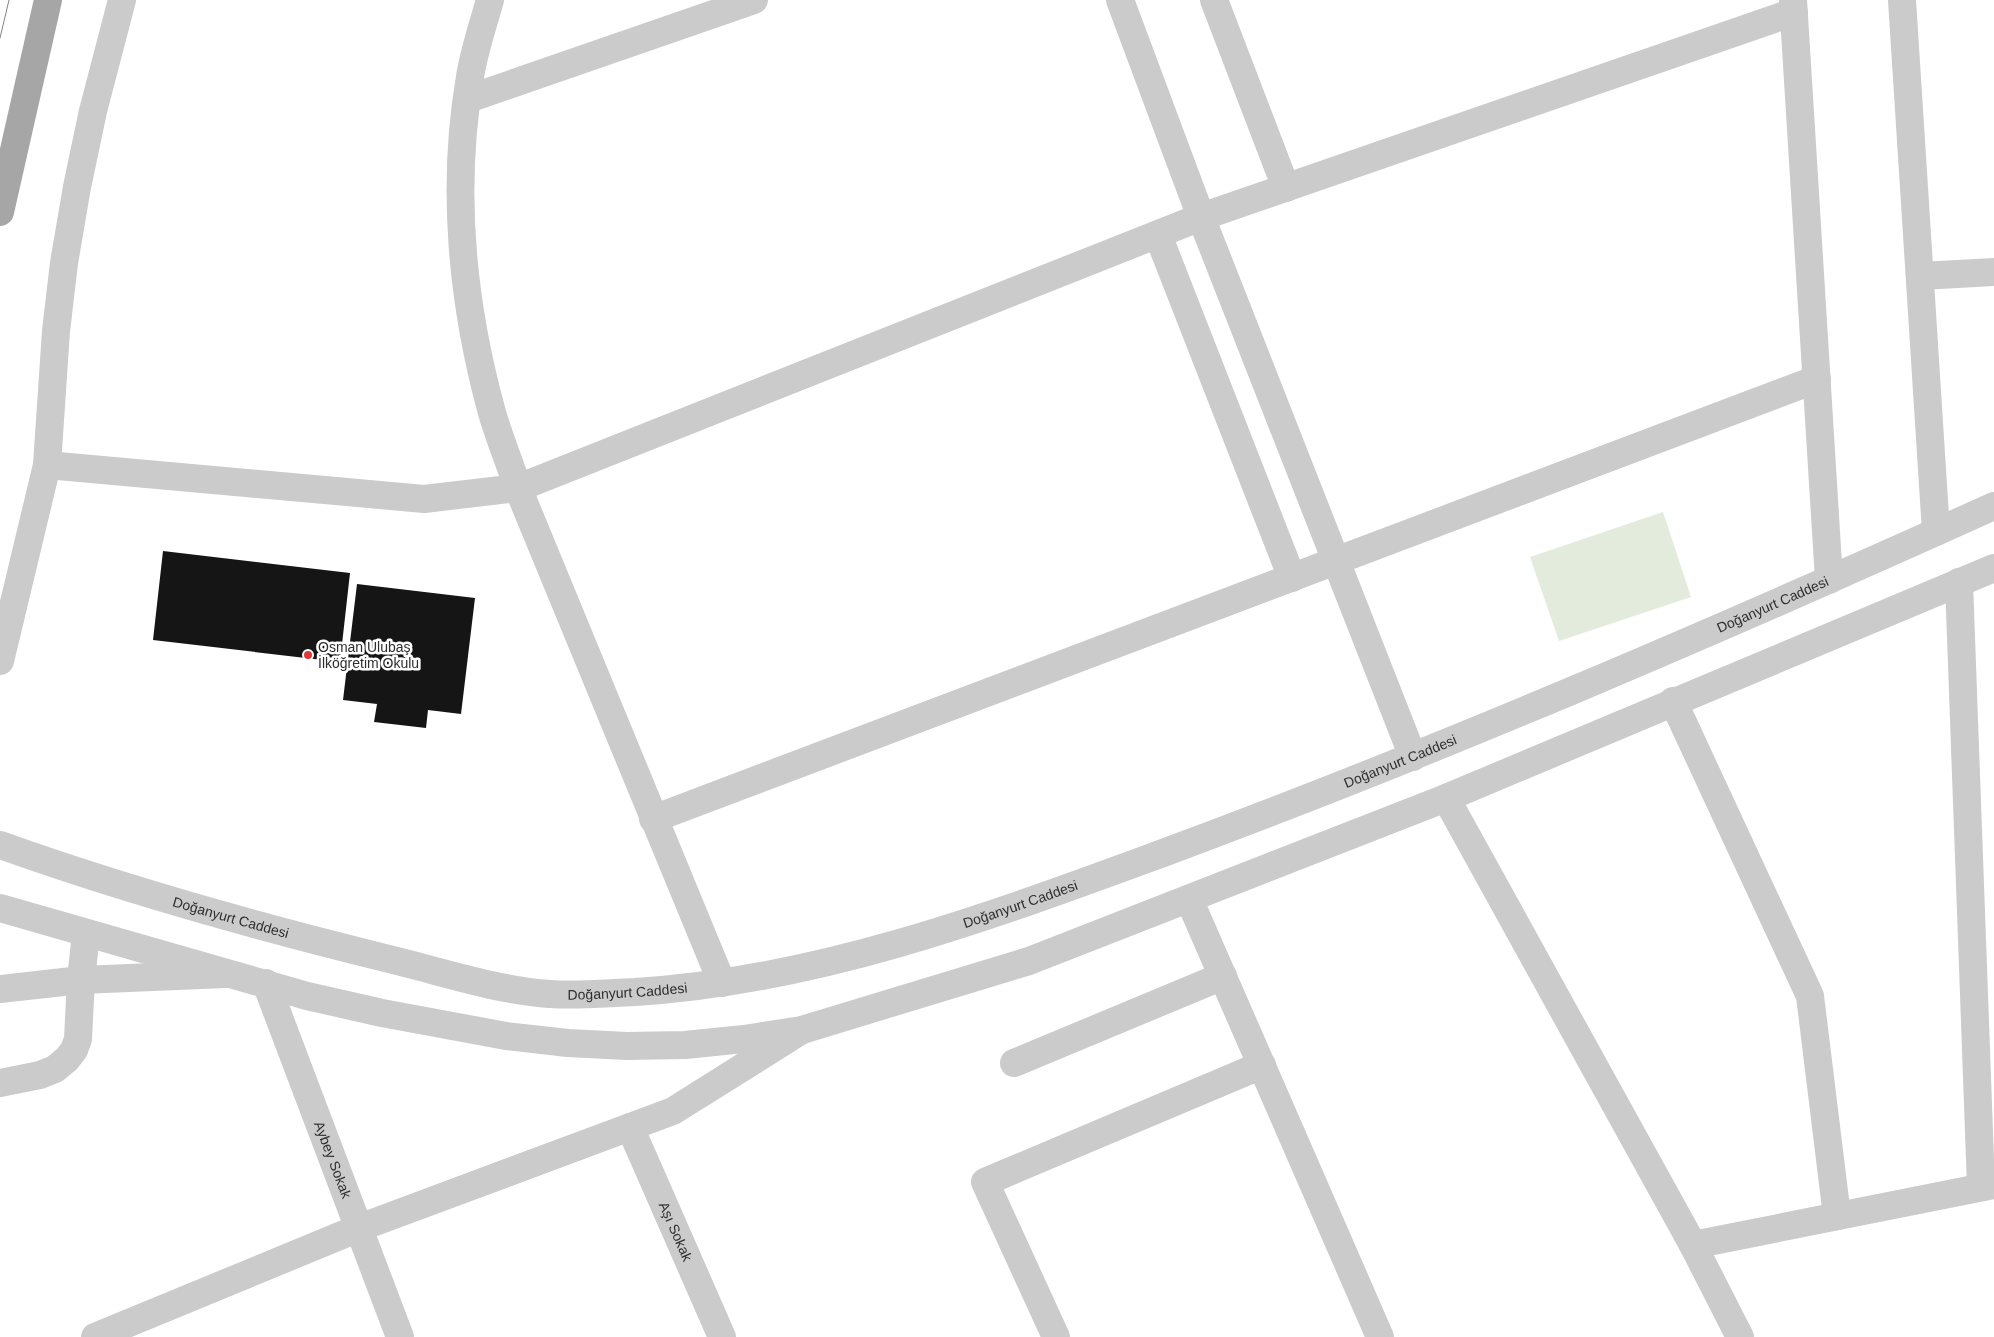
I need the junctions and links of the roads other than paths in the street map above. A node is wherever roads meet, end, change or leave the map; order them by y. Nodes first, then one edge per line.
1 (48, 0) edge
2 (122, 0) edge
3 (490, 0) edge
4 (754, 0) edge
5 (1120, 0) edge
6 (1214, 0) edge
7 (1902, 0) edge
8 (1793, 6) edge
9 (468, 99) junction
10 (1286, 188) junction
11 (0, 212) edge
12 (1201, 217) junction
13 (1158, 234) junction
14 (1994, 272) edge
15 (1921, 276) junction
16 (1816, 379) junction
17 (47, 466) junction
18 (518, 488) junction
19 (1994, 506) edge
20 (1936, 532) junction
21 (1336, 562) junction
22 (1994, 568) edge
23 (1292, 578) junction
24 (1829, 580) junction
25 (1959, 582) junction
26 (0, 661) edge
27 (1673, 701) junction
28 (1413, 757) junction
29 (1446, 798) junction
30 (653, 819) junction
31 (0, 845) edge
32 (1189, 898) junction
33 (0, 908) edge
34 (86, 933) junction
35 (234, 974) junction
36 (1223, 976) junction
37 (81, 980) junction
38 (266, 983) junction
39 (722, 983) junction
40 (0, 989) edge
41 (802, 1030) junction
42 (1014, 1063) dead end
43 (1262, 1065) junction
44 (0, 1083) edge
45 (630, 1126) junction
46 (1988, 1186) edge
47 (1838, 1216) junction
48 (358, 1228) junction
49 (1693, 1245) junction
50 (95, 1337) edge
51 (400, 1337) edge
52 (722, 1337) edge
53 (1056, 1337) edge
54 (1380, 1337) edge
55 (1740, 1337) edge

1 - 11 main road
2 - 17 street
3 - 9 street
4 - 9 street
5 - 12 street
6 - 10 street
7 - 15 street
8 - 10 street
8 - 16 street
9 - 18 street
10 - 12 street
12 - 13 street
12 - 21 street
13 - 18 street
13 - 23 street
14 - 15 street
15 - 20 street
16 - 21 street
16 - 24 street
17 - 18 street
17 - 26 street
18 - 30 street
19 - 20 street, Doğanyurt Caddesi
20 - 24 street, Doğanyurt Caddesi
21 - 23 street
21 - 28 street
22 - 25 street
23 - 30 street
24 - 28 street, Doğanyurt Caddesi
25 - 27 street
25 - 46 street
27 - 29 street
27 - 47 street
28 - 39 street, Doğanyurt Caddesi
29 - 32 street
29 - 49 street
30 - 39 street
31 - 39 street, Doğanyurt Caddesi
32 - 36 street
32 - 41 street
33 - 34 street
34 - 35 street
34 - 37 street
35 - 37 street
35 - 38 street
36 - 42 street
36 - 43 street
37 - 40 street
37 - 44 street
38 - 41 street
38 - 48 street, Aybey Sokak
41 - 45 street
43 - 53 street
43 - 54 street
45 - 48 street
45 - 52 street, Aşı Sokak
46 - 47 street
47 - 49 street
48 - 50 street
48 - 51 street, Aybey Sokak
49 - 55 street

